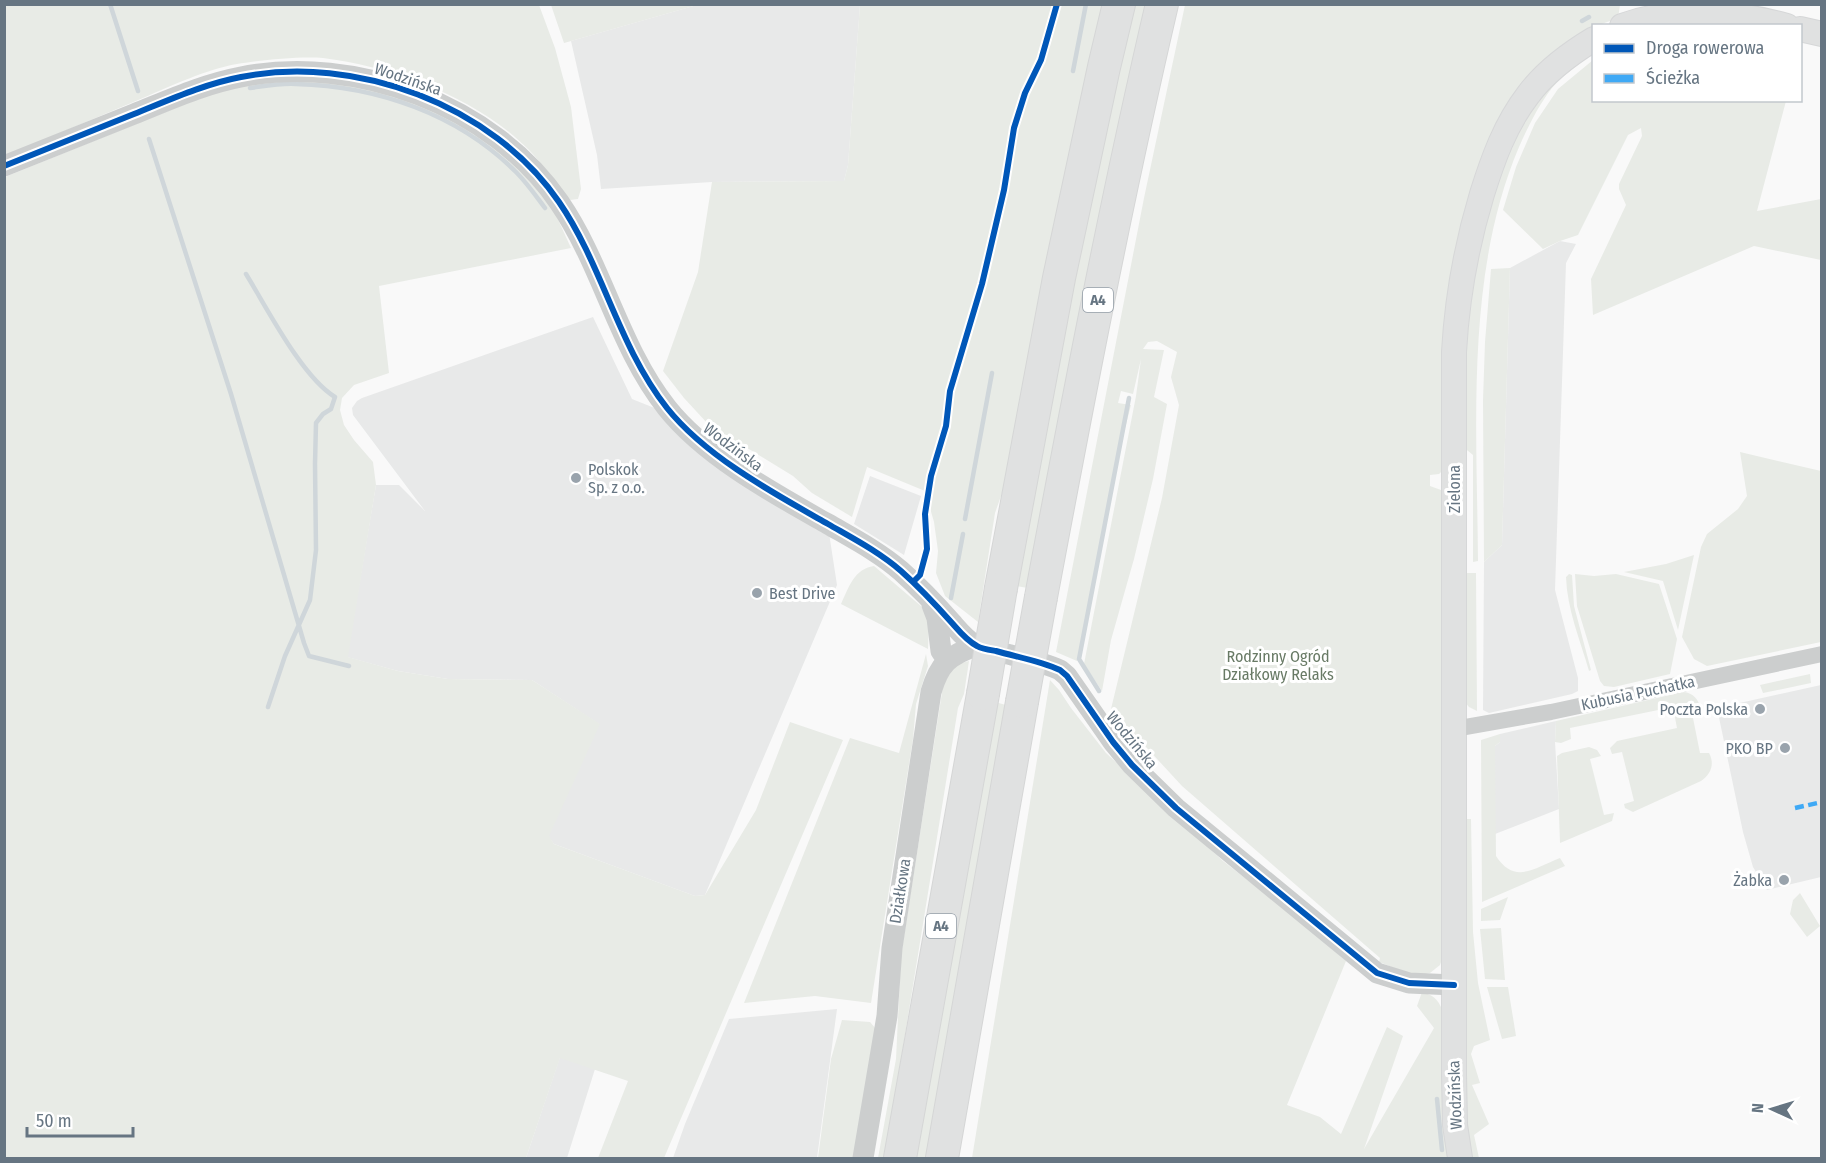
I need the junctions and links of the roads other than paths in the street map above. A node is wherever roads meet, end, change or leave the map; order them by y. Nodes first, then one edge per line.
1 (1119, 4) edge
2 (1162, 4) edge
3 (1629, 24) edge
4 (1778, 24) edge
5 (1802, 29) edge
6 (1821, 34) edge
7 (1592, 40) edge
8 (4, 166) edge
9 (930, 599) junction
10 (976, 646) junction
11 (1821, 654) edge
12 (947, 660) junction
13 (1454, 729) junction
14 (1454, 985) junction
15 (863, 1158) edge
16 (900, 1158) edge
17 (942, 1158) edge
18 (1460, 1158) edge

1 - 16 highway, A4, bridge
2 - 17 highway, A4, bridge
3 - 4 main road
5 - 6 main road
7 - 13 main road, Zielona
8 - 9 street, Wodzińska
9 - 10 street, Wodzińska
9 - 12 street
10 - 12 street
10 - 14 street, Wodzińska
11 - 13 street, Kubusia Puchatka
12 - 15 street, Działkowa
13 - 14 main road, Zielona
14 - 18 main road, Wodzińska

